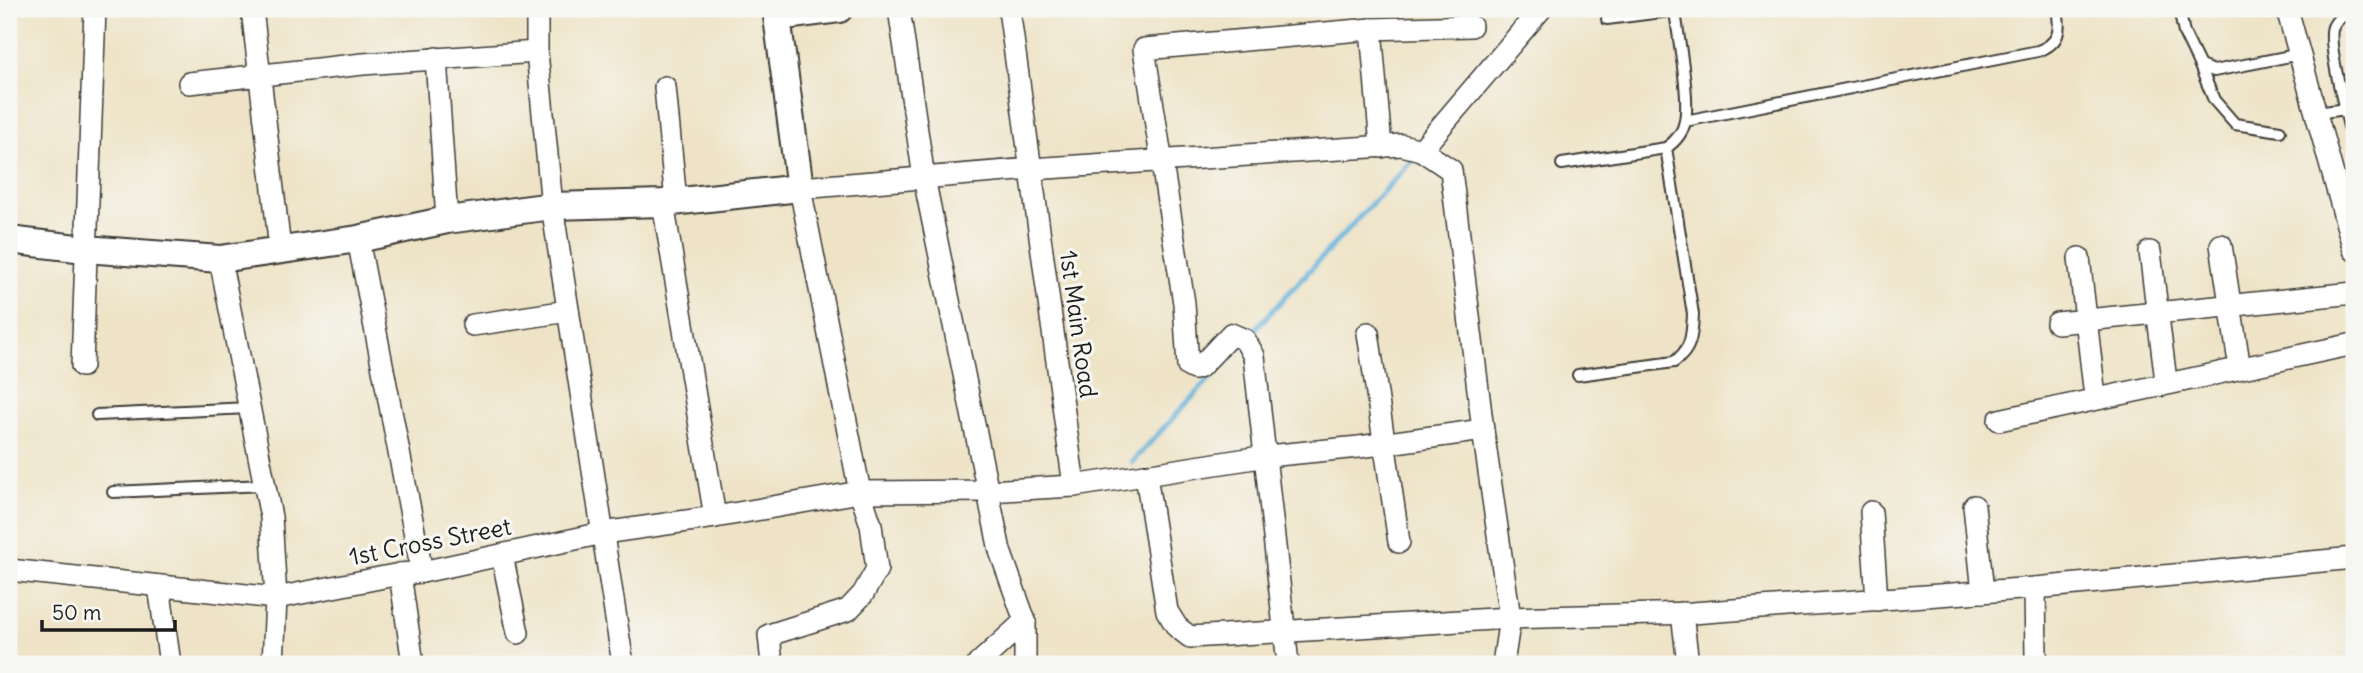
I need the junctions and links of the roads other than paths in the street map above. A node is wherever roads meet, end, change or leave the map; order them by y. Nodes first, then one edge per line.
1 (95, 9) edge
2 (252, 9) edge
3 (537, 9) edge
4 (839, 9) edge
5 (898, 9) edge
6 (1009, 9) edge
7 (1541, 9) edge
8 (1680, 9) edge
9 (2057, 9) edge
10 (2179, 9) edge
11 (2287, 9) edge
12 (2354, 12) edge
13 (777, 13) edge
14 (1607, 19) dead end
15 (1471, 26) dead end
16 (1371, 29) junction
17 (537, 52) junction
18 (2300, 54) junction
19 (436, 58) junction
20 (2200, 66) junction
21 (260, 75) junction
22 (189, 83) dead end
23 (665, 87) dead end
24 (2349, 109) edge
25 (2316, 113) junction
26 (1685, 121) junction
27 (2280, 131) dead end
28 (2354, 145) edge
29 (1381, 147) junction
30 (1666, 148) junction
31 (1421, 150) junction
32 (1163, 161) junction
33 (1562, 164) dead end
34 (1031, 169) junction
35 (924, 178) junction
36 (800, 188) junction
37 (669, 202) junction
38 (552, 206) junction
39 (447, 220) junction
40 (358, 239) junction
41 (9, 240) edge
42 (2353, 243) edge
43 (2221, 245) dead end
44 (85, 249) junction
45 (280, 249) junction
46 (2150, 252) dead end
47 (2079, 258) dead end
48 (220, 259) junction
49 (2354, 293) edge
50 (2229, 306) junction
51 (568, 311) junction
52 (2157, 313) junction
53 (2087, 321) junction
54 (2057, 323) dead end
55 (473, 325) dead end
56 (1368, 333) dead end
57 (2354, 344) edge
58 (2238, 356) dead end
59 (82, 366) dead end
60 (2165, 373) dead end
61 (1578, 375) dead end
62 (2094, 388) dead end
63 (250, 408) junction
64 (97, 415) dead end
65 (1999, 420) dead end
66 (1483, 430) junction
67 (1384, 443) junction
68 (1267, 456) junction
69 (1146, 475) junction
70 (265, 485) junction
71 (1074, 486) junction
72 (988, 491) junction
73 (113, 492) dead end
74 (860, 492) junction
75 (1974, 506) dead end
76 (1871, 512) dead end
77 (715, 517) junction
78 (603, 533) junction
79 (1399, 542) dead end
80 (502, 555) junction
81 (2354, 558) edge
82 (9, 570) edge
83 (422, 572) junction
84 (400, 574) junction
85 (159, 586) junction
86 (2035, 588) junction
87 (1983, 592) junction
88 (276, 598) junction
89 (1877, 600) junction
90 (1682, 614) junction
91 (1510, 618) junction
92 (1025, 621) junction
93 (1284, 632) junction
94 (519, 633) dead end
95 (170, 664) edge
96 (273, 664) edge
97 (413, 664) edge
98 (623, 664) edge
99 (772, 664) edge
100 (978, 664) edge
101 (1024, 664) edge
102 (1288, 664) edge
103 (1503, 664) edge
104 (1688, 664) edge
105 (2041, 664) edge

1 - 44 street
2 - 21 street
3 - 17 street
4 - 13 street
5 - 35 street
6 - 34 street, 1st Main Road
7 - 31 street
8 - 14 lane
8 - 26 lane
9 - 26 lane
10 - 20 lane
11 - 18 street
12 - 24 lane
13 - 36 street
15 - 16 street
16 - 29 street
16 - 32 street
17 - 19 street
17 - 38 street
18 - 20 lane
18 - 25 street
19 - 21 street
19 - 39 street
20 - 27 lane
21 - 22 street
21 - 45 street
23 - 37 street
24 - 25 lane
24 - 28 lane
25 - 42 street
26 - 30 lane
29 - 31 street
29 - 32 street
30 - 33 lane
30 - 61 lane
31 - 66 street
32 - 34 street
32 - 68 street
34 - 35 street
34 - 71 street, 1st Main Road
35 - 36 street
35 - 72 street
36 - 37 street
36 - 74 street
37 - 38 street
37 - 77 street
38 - 39 street
38 - 51 street
39 - 40 street
40 - 45 street
40 - 83 street
41 - 44 street
43 - 50 street
44 - 48 street
44 - 59 street
45 - 48 street
46 - 52 street
47 - 53 street
48 - 63 street
49 - 50 street
50 - 52 street
50 - 58 street
51 - 55 street
51 - 78 street
52 - 53 street
52 - 60 street
53 - 54 street
53 - 62 street
56 - 67 street
57 - 65 street
63 - 64 lane
63 - 70 street
66 - 67 street, 1st Cross Street
66 - 91 street
67 - 68 street, 1st Cross Street
67 - 79 street
68 - 69 street, 1st Cross Street
68 - 93 street
69 - 71 street, 1st Cross Street
69 - 93 street
70 - 73 lane
70 - 88 street
71 - 72 street, 1st Cross Street
72 - 74 street, 1st Cross Street
72 - 92 street
74 - 77 street, 1st Cross Street
74 - 99 street
75 - 87 street
76 - 89 street
77 - 78 street, 1st Cross Street
78 - 80 street, 1st Cross Street
78 - 98 street
80 - 83 street, 1st Cross Street
80 - 94 street
81 - 86 street
82 - 85 street, 1st Cross Street
83 - 84 street, 1st Cross Street
84 - 88 street, 1st Cross Street
84 - 97 street
85 - 88 street, 1st Cross Street
85 - 95 street
86 - 87 street
86 - 105 street
87 - 89 street
88 - 96 street
89 - 90 street
90 - 91 street
90 - 104 street
91 - 93 street
91 - 103 street
92 - 100 street
92 - 101 street
93 - 102 street

